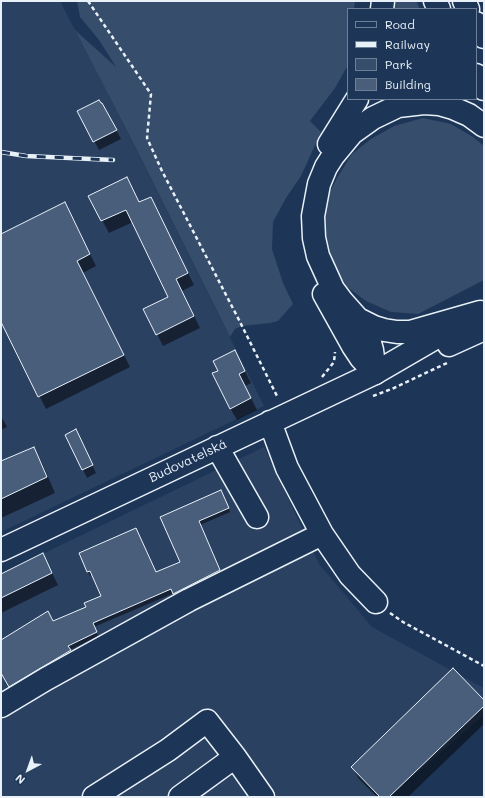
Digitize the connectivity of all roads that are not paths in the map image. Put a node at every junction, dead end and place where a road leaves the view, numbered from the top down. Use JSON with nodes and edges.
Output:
{"nodes":[{"id":1,"x":477,"y":25,"type":"edge"},
{"id":2,"x":484,"y":37,"type":"edge"},
{"id":3,"x":477,"y":77,"type":"edge"},
{"id":4,"x":484,"y":89,"type":"edge"},
{"id":5,"x":356,"y":100,"type":"edge"},
{"id":6,"x":484,"y":126,"type":"edge"},
{"id":7,"x":483,"y":317,"type":"edge"},
{"id":8,"x":358,"y":319,"type":"junction"},
{"id":9,"x":375,"y":373,"type":"junction"},
{"id":10,"x":270,"y":422,"type":"junction"},
{"id":11,"x":217,"y":447,"type":"junction"},
{"id":12,"x":257,"y":517,"type":"dead end"},
{"id":13,"x":322,"y":534,"type":"junction"},
{"id":14,"x":1,"y":550,"type":"edge"},
{"id":15,"x":376,"y":602,"type":"road end"},
{"id":16,"x":1,"y":706,"type":"edge"},
{"id":17,"x":235,"y":757,"type":"junction"},
{"id":18,"x":103,"y":795,"type":"edge"},
{"id":19,"x":180,"y":797,"type":"edge"},
{"id":20,"x":264,"y":797,"type":"edge"}],
"edges":[{"from":1,"to":2,"type":"main road"},
{"from":3,"to":4,"type":"main road"},
{"from":5,"to":9,"type":"main road"},
{"from":6,"to":8,"type":"main road"},
{"from":7,"to":8,"type":"main road"},
{"from":7,"to":9,"type":"main road","name":"Budovatelská"},
{"from":8,"to":9,"type":"main road"},
{"from":9,"to":10,"type":"main road","name":"Budovatelská"},
{"from":10,"to":11,"type":"main road","name":"Budovatelská"},
{"from":10,"to":13,"type":"main road"},
{"from":11,"to":12,"type":"main road"},
{"from":11,"to":14,"type":"main road","name":"Budovatelská"},
{"from":13,"to":15,"type":"main road"},
{"from":13,"to":16,"type":"main road"},
{"from":17,"to":18,"type":"main road"},
{"from":17,"to":19,"type":"main road"},
{"from":17,"to":20,"type":"main road"}]}
